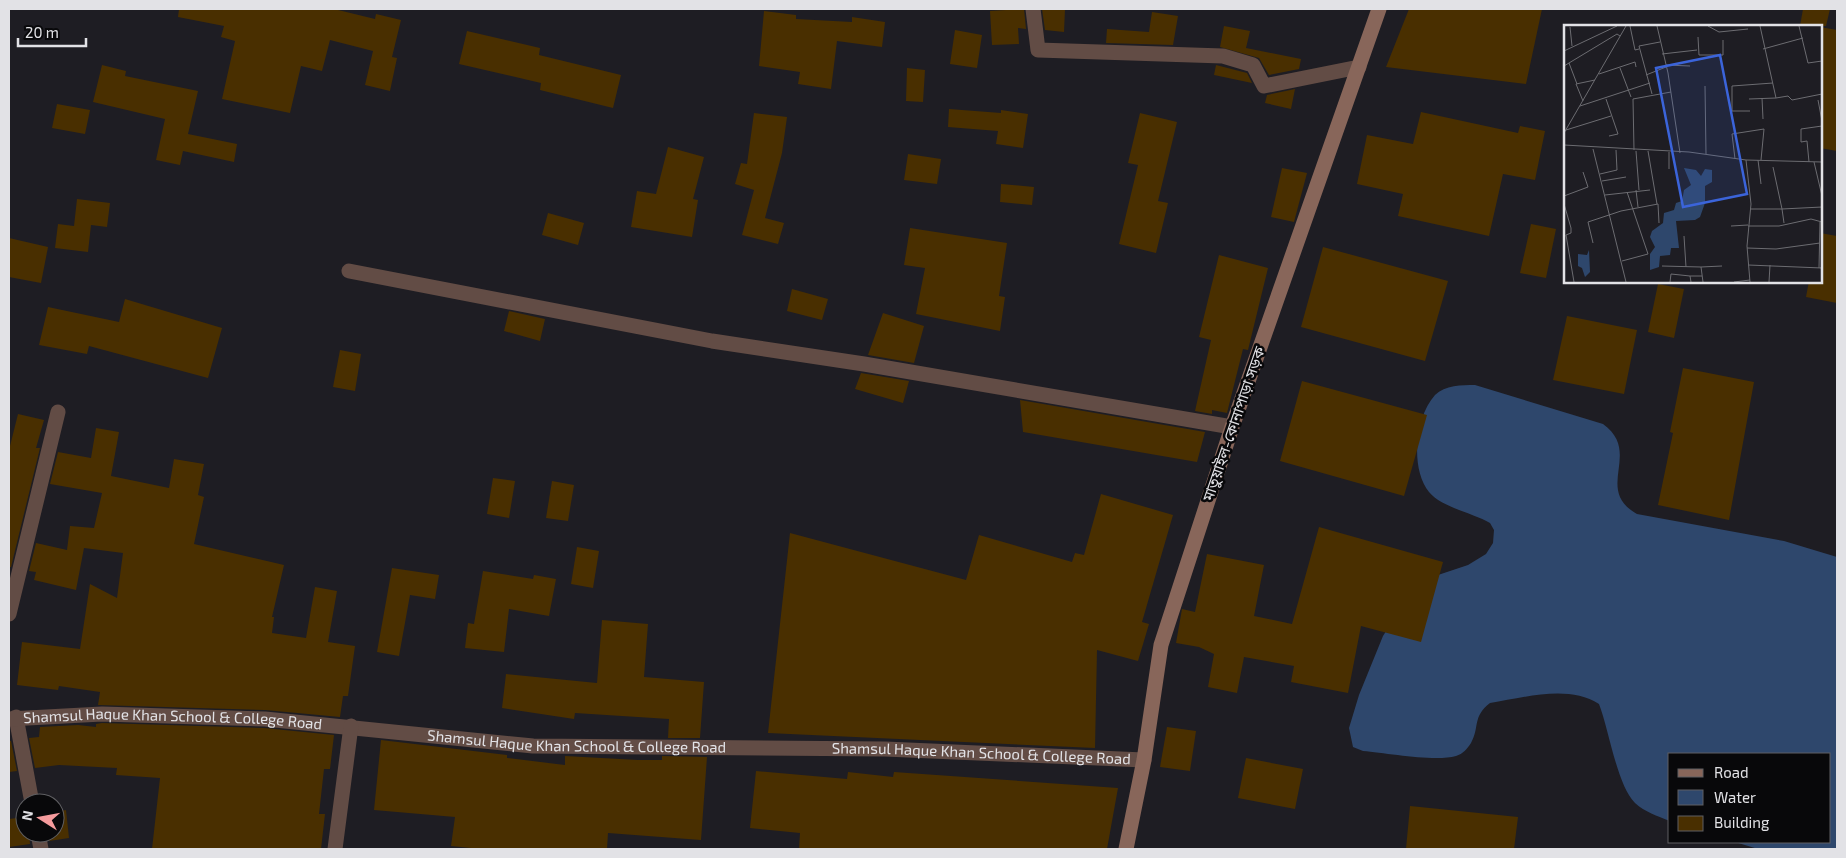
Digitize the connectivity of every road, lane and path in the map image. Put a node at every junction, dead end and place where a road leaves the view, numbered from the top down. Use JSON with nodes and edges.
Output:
{"nodes":[{"id":1,"x":1033,"y":9,"type":"edge"},
{"id":2,"x":1380,"y":9,"type":"edge"},
{"id":3,"x":1358,"y":67,"type":"junction"},
{"id":4,"x":350,"y":271,"type":"dead end"},
{"id":5,"x":58,"y":412,"type":"dead end"},
{"id":6,"x":1232,"y":427,"type":"junction"},
{"id":7,"x":9,"y":614,"type":"edge"},
{"id":8,"x":12,"y":718,"type":"edge"},
{"id":9,"x":350,"y":726,"type":"junction"},
{"id":10,"x":1144,"y":760,"type":"junction"},
{"id":11,"x":30,"y":793,"type":"edge"},
{"id":12,"x":336,"y":849,"type":"edge"},
{"id":13,"x":1126,"y":849,"type":"edge"}],
"edges":[{"from":1,"to":3,"type":"street"},
{"from":2,"to":3,"type":"main road","name":"মাতুয়াইল-কোনাপাড়া সড়ক"},
{"from":3,"to":6,"type":"main road","name":"মাতুয়াইল-কোনাপাড়া সড়ক"},
{"from":4,"to":6,"type":"street"},
{"from":5,"to":7,"type":"street"},
{"from":6,"to":10,"type":"main road","name":"মাতুয়াইল-কোনাপাড়া সড়ক"},
{"from":8,"to":9,"type":"street","name":"Shamsul Haque Khan School & College Road"},
{"from":8,"to":11,"type":"street"},
{"from":9,"to":10,"type":"street","name":"Shamsul Haque Khan School & College Road"},
{"from":9,"to":12,"type":"street"},
{"from":10,"to":13,"type":"main road","name":"মাতুয়াইল-কোনাপাড়া সড়ক"}]}
